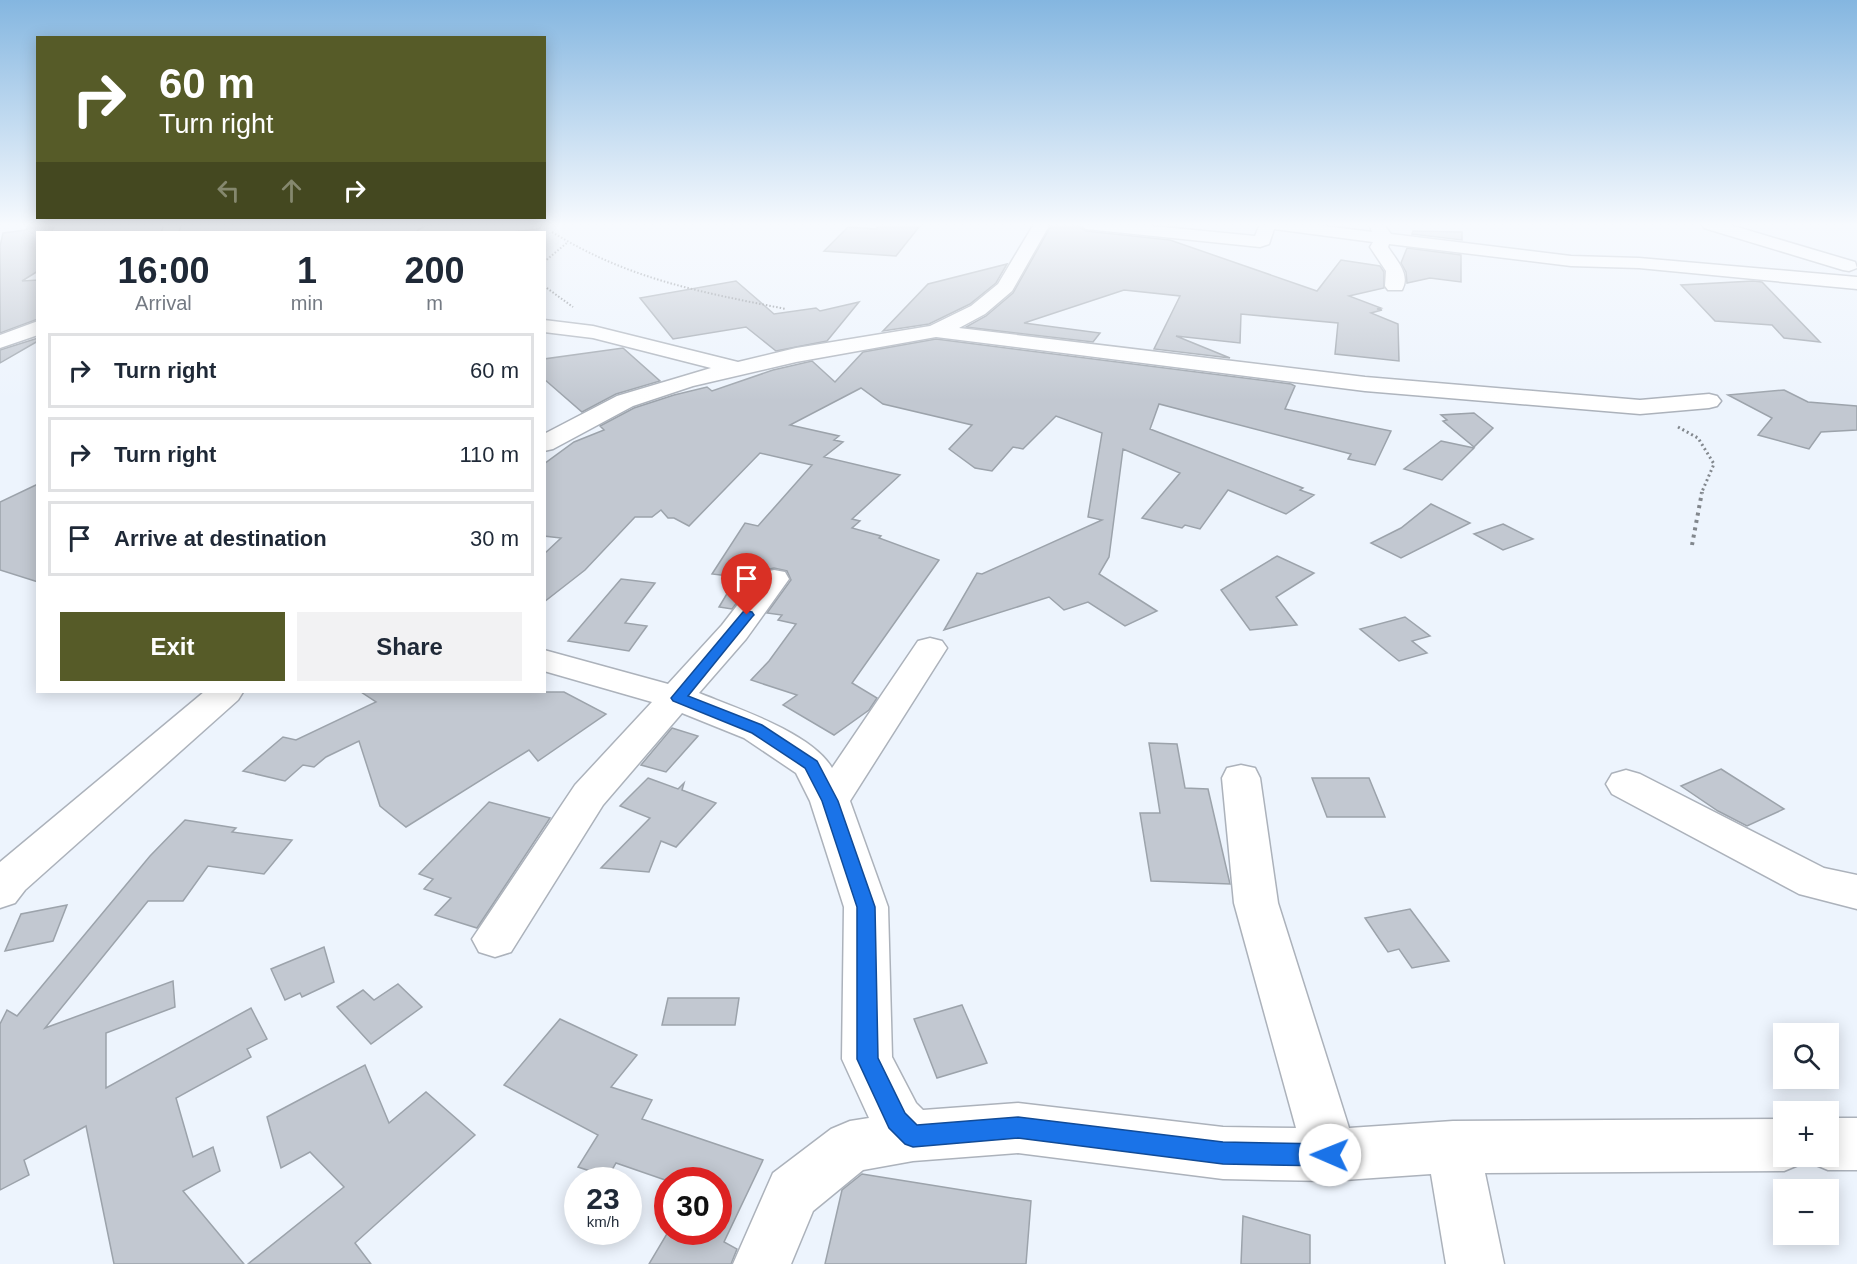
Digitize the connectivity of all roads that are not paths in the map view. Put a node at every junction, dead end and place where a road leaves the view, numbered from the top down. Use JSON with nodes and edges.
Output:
{"nodes":[{"id":1,"x":1007,"y":283,"type":"edge"},
{"id":2,"x":1395,"y":283,"type":"edge"},
{"id":3,"x":1395,"y":286,"type":"dead end"},
{"id":4,"x":1857,"y":288,"type":"edge"},
{"id":5,"x":1769,"y":294,"type":"dead end"},
{"id":6,"x":546,"y":326,"type":"edge"},
{"id":7,"x":36,"y":328,"type":"edge"},
{"id":8,"x":936,"y":331,"type":"junction"},
{"id":9,"x":0,"y":342,"type":"edge"},
{"id":10,"x":736,"y":369,"type":"junction"},
{"id":11,"x":1709,"y":401,"type":"dead end"},
{"id":12,"x":551,"y":433,"type":"edge"},
{"id":13,"x":774,"y":579,"type":"dead end"},
{"id":14,"x":930,"y":648,"type":"dead end"},
{"id":15,"x":546,"y":661,"type":"edge"},
{"id":16,"x":224,"y":693,"type":"edge"},
{"id":17,"x":678,"y":698,"type":"junction"},
{"id":18,"x":1241,"y":778,"type":"dead end"},
{"id":19,"x":1626,"y":784,"type":"dead end"},
{"id":20,"x":830,"y":801,"type":"junction"},
{"id":21,"x":4,"y":880,"type":"edge"},
{"id":22,"x":1857,"y":892,"type":"edge"},
{"id":23,"x":495,"y":939,"type":"dead end"},
{"id":24,"x":913,"y":1136,"type":"junction"},
{"id":25,"x":1839,"y":1144,"type":"edge"},
{"id":26,"x":1857,"y":1144,"type":"edge"},
{"id":27,"x":1773,"y":1145,"type":"edge"},
{"id":28,"x":1453,"y":1147,"type":"junction"},
{"id":29,"x":1330,"y":1155,"type":"junction"},
{"id":30,"x":762,"y":1264,"type":"edge"},
{"id":31,"x":1475,"y":1264,"type":"edge"}],
"edges":[{"from":1,"to":8,"type":"street"},
{"from":2,"to":3,"type":"street"},
{"from":4,"to":5,"type":"street"},
{"from":6,"to":10,"type":"street"},
{"from":7,"to":9,"type":"street"},
{"from":8,"to":10,"type":"street"},
{"from":8,"to":11,"type":"street"},
{"from":10,"to":12,"type":"street"},
{"from":13,"to":17,"type":"street"},
{"from":14,"to":20,"type":"street"},
{"from":15,"to":17,"type":"street"},
{"from":16,"to":21,"type":"street"},
{"from":17,"to":20,"type":"street"},
{"from":17,"to":23,"type":"street"},
{"from":18,"to":29,"type":"street"},
{"from":19,"to":22,"type":"street"},
{"from":20,"to":24,"type":"street"},
{"from":24,"to":29,"type":"street"},
{"from":24,"to":30,"type":"street"},
{"from":25,"to":26,"type":"street"},
{"from":27,"to":28,"type":"street"},
{"from":28,"to":29,"type":"street"},
{"from":28,"to":31,"type":"street"}]}
